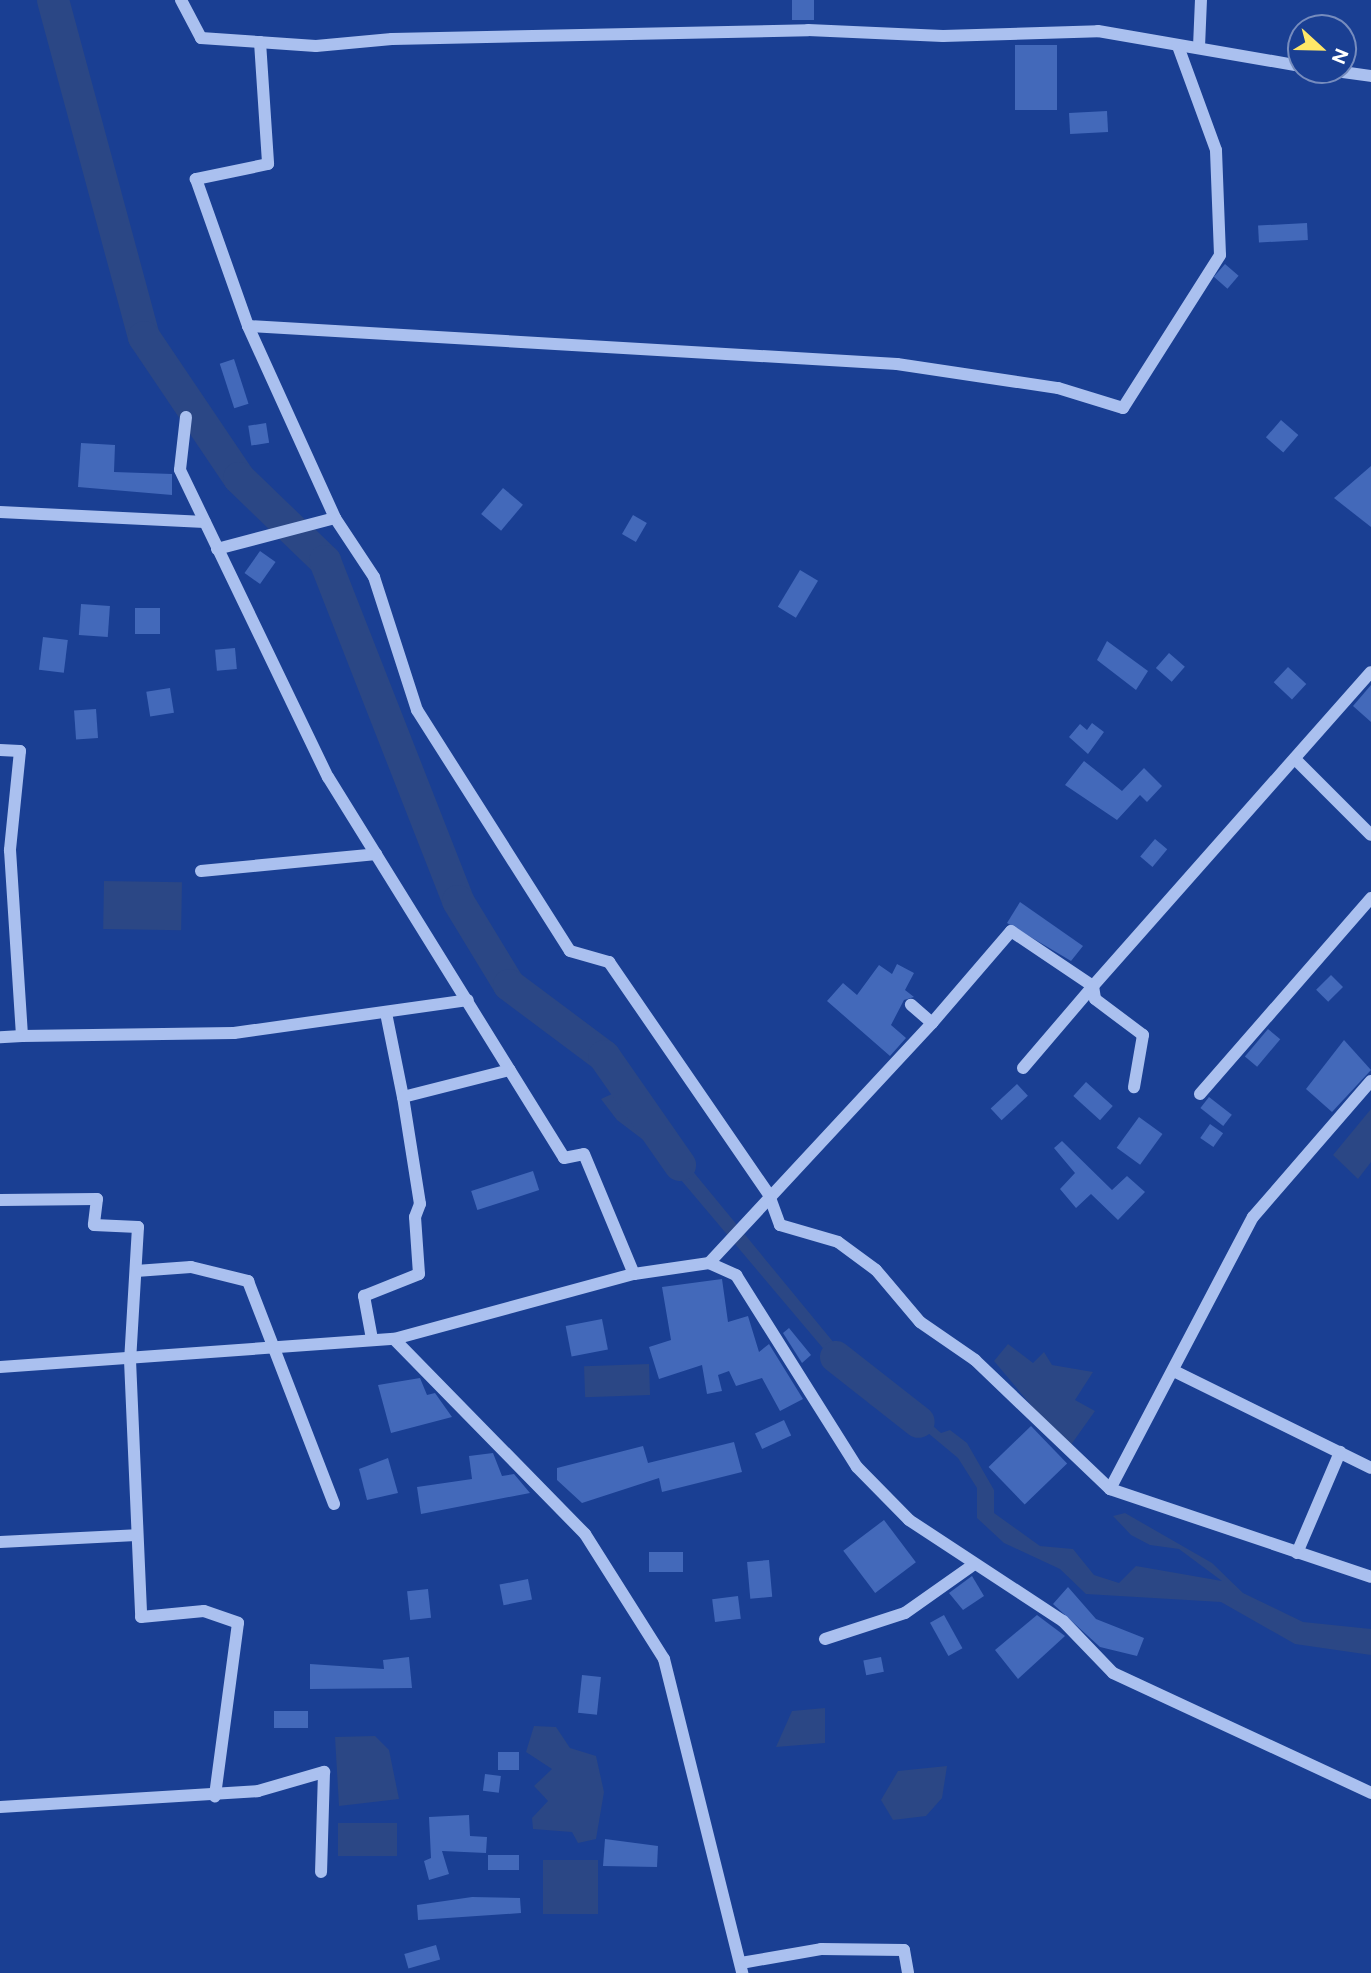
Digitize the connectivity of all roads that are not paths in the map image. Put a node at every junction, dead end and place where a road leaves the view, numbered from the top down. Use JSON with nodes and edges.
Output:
{"nodes":[{"id":1,"x":181,"y":0,"type":"edge"},
{"id":2,"x":1201,"y":0,"type":"edge"},
{"id":3,"x":260,"y":42,"type":"junction"},
{"id":4,"x":1178,"y":46,"type":"junction"},
{"id":5,"x":1199,"y":47,"type":"junction"},
{"id":6,"x":1287,"y":63,"type":"edge"},
{"id":7,"x":248,"y":326,"type":"junction"},
{"id":8,"x":186,"y":417,"type":"dead end"},
{"id":9,"x":0,"y":512,"type":"edge"},
{"id":10,"x":335,"y":518,"type":"junction"},
{"id":11,"x":205,"y":522,"type":"junction"},
{"id":12,"x":217,"y":549,"type":"junction"},
{"id":13,"x":1371,"y":672,"type":"edge"},
{"id":14,"x":0,"y":750,"type":"edge"},
{"id":15,"x":1295,"y":759,"type":"junction"},
{"id":16,"x":1371,"y":835,"type":"edge"},
{"id":17,"x":5,"y":850,"type":"edge"},
{"id":18,"x":376,"y":854,"type":"junction"},
{"id":19,"x":201,"y":871,"type":"dead end"},
{"id":20,"x":1371,"y":898,"type":"edge"},
{"id":21,"x":1093,"y":986,"type":"junction"},
{"id":22,"x":468,"y":1000,"type":"junction"},
{"id":23,"x":911,"y":1005,"type":"dead end"},
{"id":24,"x":386,"y":1013,"type":"junction"},
{"id":25,"x":932,"y":1023,"type":"junction"},
{"id":26,"x":22,"y":1036,"type":"junction"},
{"id":27,"x":0,"y":1037,"type":"edge"},
{"id":28,"x":1023,"y":1068,"type":"dead end"},
{"id":29,"x":510,"y":1069,"type":"junction"},
{"id":30,"x":1371,"y":1081,"type":"edge"},
{"id":31,"x":1134,"y":1087,"type":"dead end"},
{"id":32,"x":1199,"y":1094,"type":"dead end"},
{"id":33,"x":403,"y":1097,"type":"junction"},
{"id":34,"x":769,"y":1195,"type":"junction"},
{"id":35,"x":0,"y":1200,"type":"edge"},
{"id":36,"x":709,"y":1263,"type":"junction"},
{"id":37,"x":136,"y":1271,"type":"junction"},
{"id":38,"x":634,"y":1274,"type":"junction"},
{"id":39,"x":372,"y":1339,"type":"junction"},
{"id":40,"x":394,"y":1339,"type":"junction"},
{"id":41,"x":269,"y":1348,"type":"junction"},
{"id":42,"x":130,"y":1360,"type":"junction"},
{"id":43,"x":0,"y":1367,"type":"edge"},
{"id":44,"x":1176,"y":1372,"type":"junction"},
{"id":45,"x":1340,"y":1452,"type":"junction"},
{"id":46,"x":1371,"y":1468,"type":"edge"},
{"id":47,"x":1110,"y":1489,"type":"junction"},
{"id":48,"x":334,"y":1504,"type":"dead end"},
{"id":49,"x":136,"y":1535,"type":"junction"},
{"id":50,"x":0,"y":1542,"type":"edge"},
{"id":51,"x":1297,"y":1552,"type":"junction"},
{"id":52,"x":973,"y":1565,"type":"junction"},
{"id":53,"x":1371,"y":1577,"type":"edge"},
{"id":54,"x":825,"y":1639,"type":"dead end"},
{"id":55,"x":1371,"y":1793,"type":"edge"},
{"id":56,"x":215,"y":1796,"type":"junction"},
{"id":57,"x":0,"y":1808,"type":"edge"},
{"id":58,"x":320,"y":1872,"type":"dead end"},
{"id":59,"x":742,"y":1968,"type":"edge"},
{"id":60,"x":908,"y":1973,"type":"edge"}],
"edges":[{"from":1,"to":3,"type":"street"},
{"from":2,"to":5,"type":"street"},
{"from":3,"to":4,"type":"street"},
{"from":3,"to":7,"type":"street"},
{"from":4,"to":5,"type":"street"},
{"from":4,"to":7,"type":"street"},
{"from":5,"to":6,"type":"street"},
{"from":7,"to":10,"type":"street"},
{"from":8,"to":11,"type":"street"},
{"from":9,"to":11,"type":"street"},
{"from":10,"to":12,"type":"street"},
{"from":10,"to":34,"type":"street"},
{"from":11,"to":12,"type":"street"},
{"from":12,"to":18,"type":"street"},
{"from":13,"to":15,"type":"street"},
{"from":14,"to":17,"type":"street"},
{"from":15,"to":16,"type":"street"},
{"from":15,"to":21,"type":"street"},
{"from":17,"to":26,"type":"street"},
{"from":18,"to":19,"type":"street"},
{"from":18,"to":22,"type":"street"},
{"from":20,"to":32,"type":"street"},
{"from":21,"to":25,"type":"street"},
{"from":21,"to":28,"type":"street"},
{"from":21,"to":31,"type":"street"},
{"from":22,"to":24,"type":"street"},
{"from":22,"to":29,"type":"street"},
{"from":23,"to":25,"type":"street"},
{"from":24,"to":26,"type":"street"},
{"from":24,"to":33,"type":"street"},
{"from":25,"to":34,"type":"street"},
{"from":26,"to":27,"type":"street"},
{"from":29,"to":33,"type":"street"},
{"from":29,"to":38,"type":"street"},
{"from":30,"to":44,"type":"street"},
{"from":33,"to":39,"type":"street"},
{"from":34,"to":36,"type":"street"},
{"from":34,"to":47,"type":"street"},
{"from":35,"to":37,"type":"street"},
{"from":36,"to":38,"type":"street"},
{"from":36,"to":52,"type":"street"},
{"from":37,"to":41,"type":"street"},
{"from":37,"to":42,"type":"street"},
{"from":38,"to":40,"type":"street"},
{"from":39,"to":40,"type":"street"},
{"from":39,"to":41,"type":"street"},
{"from":40,"to":59,"type":"street"},
{"from":41,"to":42,"type":"street"},
{"from":41,"to":48,"type":"street"},
{"from":42,"to":43,"type":"street"},
{"from":42,"to":49,"type":"street"},
{"from":44,"to":45,"type":"street"},
{"from":44,"to":47,"type":"street"},
{"from":45,"to":46,"type":"street"},
{"from":45,"to":51,"type":"street"},
{"from":47,"to":51,"type":"street"},
{"from":49,"to":50,"type":"street"},
{"from":49,"to":56,"type":"street"},
{"from":51,"to":53,"type":"street"},
{"from":52,"to":54,"type":"street"},
{"from":52,"to":55,"type":"street"},
{"from":56,"to":57,"type":"street"},
{"from":56,"to":58,"type":"street"},
{"from":59,"to":60,"type":"street"}]}
